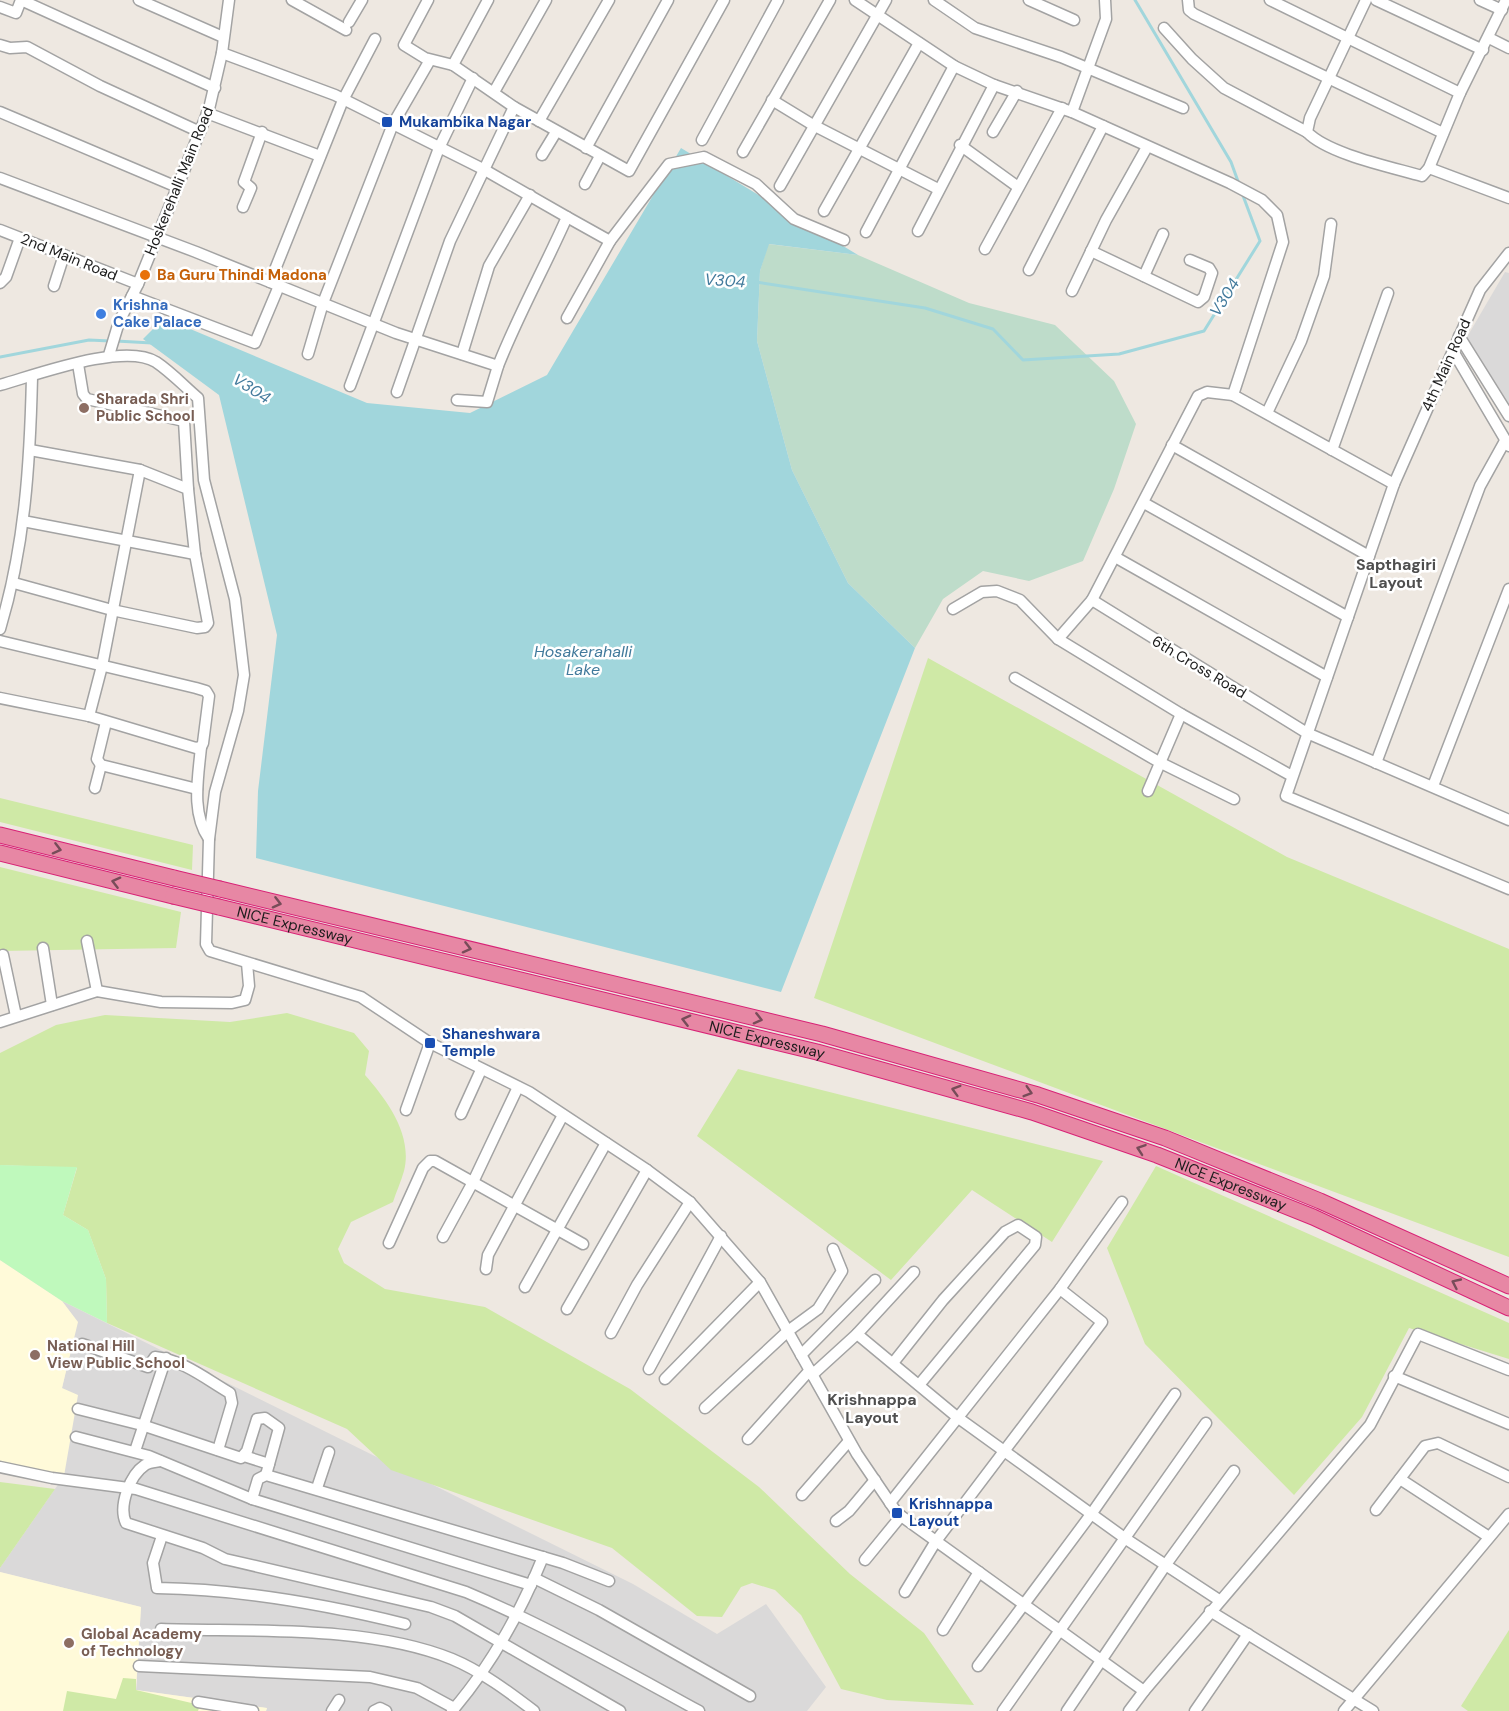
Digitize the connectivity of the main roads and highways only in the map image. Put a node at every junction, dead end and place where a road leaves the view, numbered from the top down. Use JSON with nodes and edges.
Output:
{"nodes":[{"id":1,"x":0,"y":835,"type":"edge"},
{"id":2,"x":0,"y":853,"type":"edge"},
{"id":3,"x":1509,"y":1286,"type":"edge"},
{"id":4,"x":1509,"y":1308,"type":"edge"}],
"edges":[{"from":1,"to":3,"type":"highway","name":"NICE Expressway","one_way":true,"bridge":true},
{"from":4,"to":2,"type":"highway","name":"NICE Expressway","one_way":true,"bridge":true}]}
